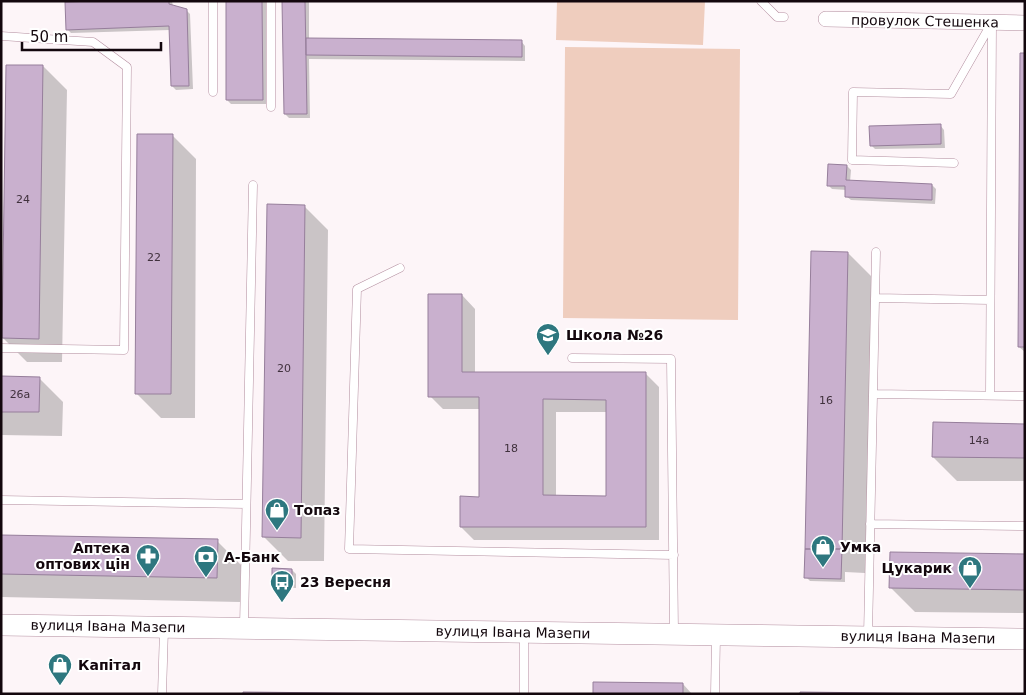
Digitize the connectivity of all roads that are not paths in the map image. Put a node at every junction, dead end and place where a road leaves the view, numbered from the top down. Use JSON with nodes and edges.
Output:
{"nodes":[{"id":1,"x":213,"y":1,"type":"edge"},
{"id":2,"x":271,"y":1,"type":"edge"},
{"id":3,"x":761,"y":1,"type":"edge"},
{"id":4,"x":784,"y":17,"type":"dead end"},
{"id":5,"x":826,"y":19,"type":"dead end"},
{"id":6,"x":992,"y":23,"type":"junction"},
{"id":7,"x":1025,"y":23,"type":"edge"},
{"id":8,"x":1,"y":36,"type":"edge"},
{"id":9,"x":213,"y":92,"type":"dead end"},
{"id":10,"x":271,"y":107,"type":"dead end"},
{"id":11,"x":954,"y":163,"type":"dead end"},
{"id":12,"x":253,"y":185,"type":"dead end"},
{"id":13,"x":876,"y":252,"type":"dead end"},
{"id":14,"x":400,"y":268,"type":"dead end"},
{"id":15,"x":875,"y":298,"type":"junction"},
{"id":16,"x":990,"y":300,"type":"junction"},
{"id":17,"x":1,"y":348,"type":"edge"},
{"id":18,"x":572,"y":358,"type":"dead end"},
{"id":19,"x":873,"y":394,"type":"junction"},
{"id":20,"x":990,"y":395,"type":"junction"},
{"id":21,"x":1025,"y":396,"type":"edge"},
{"id":22,"x":1,"y":500,"type":"edge"},
{"id":23,"x":246,"y":504,"type":"junction"},
{"id":24,"x":870,"y":524,"type":"junction"},
{"id":25,"x":1025,"y":526,"type":"edge"},
{"id":26,"x":674,"y":555,"type":"junction"},
{"id":27,"x":1,"y":625,"type":"edge"},
{"id":28,"x":164,"y":627,"type":"junction"},
{"id":29,"x":244,"y":628,"type":"junction"},
{"id":30,"x":524,"y":632,"type":"junction"},
{"id":31,"x":674,"y":634,"type":"junction"},
{"id":32,"x":716,"y":634,"type":"junction"},
{"id":33,"x":868,"y":637,"type":"junction"},
{"id":34,"x":1025,"y":639,"type":"edge"},
{"id":35,"x":162,"y":694,"type":"edge"},
{"id":36,"x":524,"y":694,"type":"edge"},
{"id":37,"x":715,"y":694,"type":"edge"}],
"edges":[{"from":1,"to":9,"type":"lane"},
{"from":2,"to":10,"type":"lane"},
{"from":3,"to":4,"type":"lane"},
{"from":5,"to":6,"type":"street","name":"провулок Стешенка"},
{"from":6,"to":7,"type":"street","name":"провулок Стешенка"},
{"from":6,"to":11,"type":"lane"},
{"from":6,"to":16,"type":"lane"},
{"from":8,"to":17,"type":"lane"},
{"from":12,"to":23,"type":"lane"},
{"from":13,"to":15,"type":"lane"},
{"from":14,"to":26,"type":"lane"},
{"from":15,"to":16,"type":"lane"},
{"from":15,"to":19,"type":"lane"},
{"from":16,"to":20,"type":"lane"},
{"from":18,"to":26,"type":"lane"},
{"from":19,"to":20,"type":"lane"},
{"from":19,"to":24,"type":"lane"},
{"from":20,"to":21,"type":"lane"},
{"from":22,"to":23,"type":"lane"},
{"from":23,"to":29,"type":"lane"},
{"from":24,"to":25,"type":"lane"},
{"from":24,"to":33,"type":"lane"},
{"from":26,"to":31,"type":"lane"},
{"from":27,"to":28,"type":"main road","name":"вулиця Івана Мазепи"},
{"from":28,"to":29,"type":"main road","name":"вулиця Івана Мазепи"},
{"from":28,"to":35,"type":"lane"},
{"from":29,"to":30,"type":"main road","name":"вулиця Івана Мазепи"},
{"from":30,"to":31,"type":"main road","name":"вулиця Івана Мазепи"},
{"from":30,"to":36,"type":"lane"},
{"from":31,"to":32,"type":"main road","name":"вулиця Івана Мазепи"},
{"from":32,"to":33,"type":"main road","name":"вулиця Івана Мазепи"},
{"from":32,"to":37,"type":"lane"},
{"from":33,"to":34,"type":"main road","name":"вулиця Івана Мазепи"}]}
